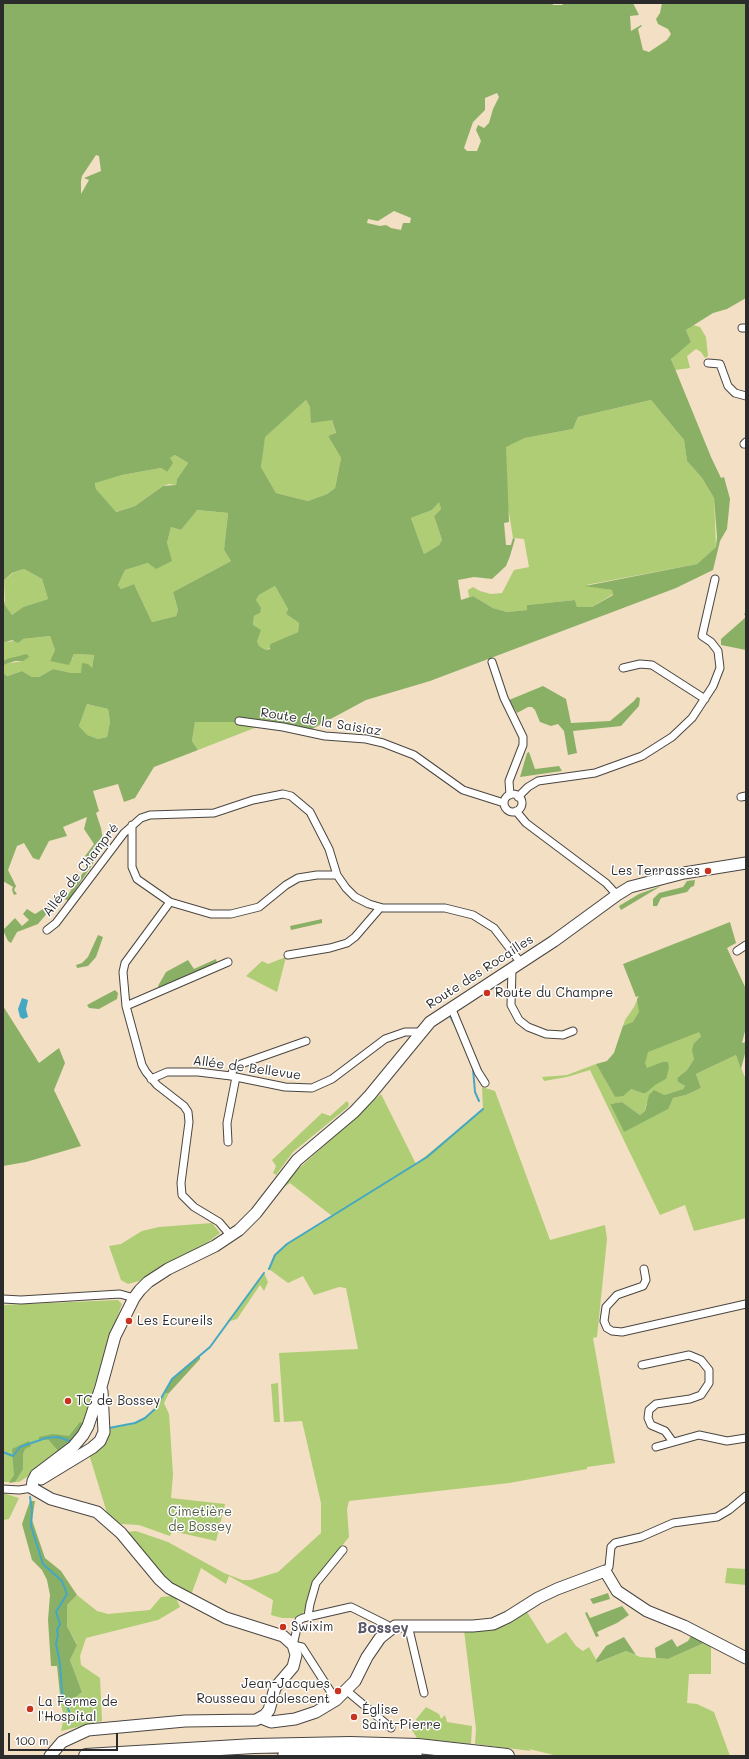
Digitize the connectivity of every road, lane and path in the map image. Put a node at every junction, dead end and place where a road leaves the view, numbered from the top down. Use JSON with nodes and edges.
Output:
{"nodes":[{"id":1,"x":708,"y":363,"type":"dead end"},
{"id":2,"x":746,"y":396,"type":"edge"},
{"id":3,"x":715,"y":579,"type":"dead end"},
{"id":4,"x":492,"y":662,"type":"dead end"},
{"id":5,"x":623,"y":668,"type":"dead end"},
{"id":6,"x":705,"y":699,"type":"junction"},
{"id":7,"x":239,"y":721,"type":"dead end"},
{"id":8,"x":510,"y":795,"type":"junction"},
{"id":9,"x":518,"y":797,"type":"junction"},
{"id":10,"x":504,"y":803,"type":"junction"},
{"id":11,"x":516,"y":812,"type":"junction"},
{"id":12,"x":132,"y":825,"type":"junction"},
{"id":13,"x":746,"y":863,"type":"edge"},
{"id":14,"x":337,"y":875,"type":"junction"},
{"id":15,"x":616,"y":895,"type":"junction"},
{"id":16,"x":170,"y":902,"type":"junction"},
{"id":17,"x":380,"y":908,"type":"junction"},
{"id":18,"x":47,"y":930,"type":"dead end"},
{"id":19,"x":746,"y":945,"type":"edge"},
{"id":20,"x":737,"y":951,"type":"dead end"},
{"id":21,"x":288,"y":955,"type":"dead end"},
{"id":22,"x":228,"y":962,"type":"dead end"},
{"id":23,"x":516,"y":966,"type":"junction"},
{"id":24,"x":126,"y":1006,"type":"junction"},
{"id":25,"x":451,"y":1007,"type":"junction"},
{"id":26,"x":573,"y":1031,"type":"dead end"},
{"id":27,"x":420,"y":1032,"type":"junction"},
{"id":28,"x":306,"y":1041,"type":"dead end"},
{"id":29,"x":233,"y":1076,"type":"junction"},
{"id":30,"x":151,"y":1079,"type":"junction"},
{"id":31,"x":484,"y":1083,"type":"dead end"},
{"id":32,"x":228,"y":1142,"type":"dead end"},
{"id":33,"x":231,"y":1236,"type":"junction"},
{"id":34,"x":644,"y":1269,"type":"dead end"},
{"id":35,"x":134,"y":1298,"type":"junction"},
{"id":36,"x":3,"y":1299,"type":"edge"},
{"id":37,"x":746,"y":1304,"type":"edge"},
{"id":38,"x":642,"y":1364,"type":"dead end"},
{"id":39,"x":101,"y":1387,"type":"junction"},
{"id":40,"x":746,"y":1438,"type":"edge"},
{"id":41,"x":673,"y":1442,"type":"junction"},
{"id":42,"x":656,"y":1447,"type":"dead end"},
{"id":43,"x":32,"y":1488,"type":"junction"},
{"id":44,"x":3,"y":1489,"type":"edge"},
{"id":45,"x":746,"y":1496,"type":"edge"},
{"id":46,"x":343,"y":1550,"type":"dead end"},
{"id":47,"x":605,"y":1571,"type":"junction"},
{"id":48,"x":308,"y":1616,"type":"junction"},
{"id":49,"x":408,"y":1625,"type":"junction"},
{"id":50,"x":391,"y":1628,"type":"junction"},
{"id":51,"x":293,"y":1645,"type":"junction"},
{"id":52,"x":746,"y":1658,"type":"edge"},
{"id":53,"x":347,"y":1691,"type":"junction"},
{"id":54,"x":424,"y":1694,"type":"dead end"},
{"id":55,"x":336,"y":1700,"type":"junction"},
{"id":56,"x":265,"y":1714,"type":"junction"},
{"id":57,"x":391,"y":1728,"type":"dead end"},
{"id":58,"x":50,"y":1756,"type":"edge"},
{"id":59,"x":86,"y":1756,"type":"edge"},
{"id":60,"x":285,"y":1756,"type":"edge"},
{"id":61,"x":415,"y":1756,"type":"edge"},
{"id":62,"x":507,"y":1756,"type":"edge"}],
"edges":[{"from":1,"to":2,"type":"street"},
{"from":3,"to":6,"type":"street"},
{"from":4,"to":8,"type":"street"},
{"from":5,"to":6,"type":"street"},
{"from":6,"to":9,"type":"street"},
{"from":7,"to":10,"type":"street","name":"Route de la Saisiaz"},
{"from":8,"to":9,"type":"street"},
{"from":8,"to":10,"type":"street"},
{"from":9,"to":11,"type":"street"},
{"from":10,"to":11,"type":"street"},
{"from":11,"to":15,"type":"street"},
{"from":12,"to":14,"type":"street","name":"Allée de Champré"},
{"from":12,"to":16,"type":"street"},
{"from":12,"to":18,"type":"street","name":"Allée de Champré"},
{"from":13,"to":15,"type":"street","name":"Route des Rocailles"},
{"from":14,"to":16,"type":"street"},
{"from":14,"to":17,"type":"street","name":"Allée de Champré"},
{"from":15,"to":23,"type":"street","name":"Route des Rocailles"},
{"from":16,"to":24,"type":"street"},
{"from":17,"to":21,"type":"street"},
{"from":17,"to":23,"type":"street"},
{"from":19,"to":20,"type":"street"},
{"from":22,"to":24,"type":"street"},
{"from":23,"to":25,"type":"street","name":"Route des Rocailles"},
{"from":23,"to":26,"type":"street"},
{"from":24,"to":30,"type":"street"},
{"from":25,"to":27,"type":"street","name":"Route des Rocailles"},
{"from":25,"to":31,"type":"street"},
{"from":27,"to":29,"type":"street","name":"Allée de Bellevue"},
{"from":27,"to":33,"type":"street","name":"Route des Rocailles"},
{"from":28,"to":29,"type":"street"},
{"from":29,"to":30,"type":"street","name":"Allée de Bellevue"},
{"from":29,"to":32,"type":"street"},
{"from":30,"to":33,"type":"street"},
{"from":33,"to":35,"type":"street","name":"Route des Rocailles"},
{"from":34,"to":37,"type":"street"},
{"from":35,"to":36,"type":"street"},
{"from":35,"to":39,"type":"street","name":"Route des Rocailles"},
{"from":38,"to":41,"type":"street"},
{"from":39,"to":43,"type":"street","name":"Route des Rocailles"},
{"from":39,"to":43,"type":"street"},
{"from":40,"to":41,"type":"street"},
{"from":41,"to":42,"type":"street"},
{"from":43,"to":44,"type":"street"},
{"from":43,"to":51,"type":"street"},
{"from":45,"to":47,"type":"street"},
{"from":46,"to":48,"type":"street"},
{"from":47,"to":49,"type":"street"},
{"from":47,"to":52,"type":"street"},
{"from":48,"to":50,"type":"street"},
{"from":48,"to":51,"type":"street"},
{"from":49,"to":50,"type":"street"},
{"from":49,"to":54,"type":"street"},
{"from":50,"to":53,"type":"street"},
{"from":51,"to":55,"type":"street"},
{"from":51,"to":56,"type":"street"},
{"from":53,"to":55,"type":"street"},
{"from":53,"to":57,"type":"street"},
{"from":55,"to":56,"type":"street"},
{"from":56,"to":58,"type":"street"},
{"from":59,"to":62,"type":"highway"},
{"from":60,"to":61,"type":"highway"}]}
